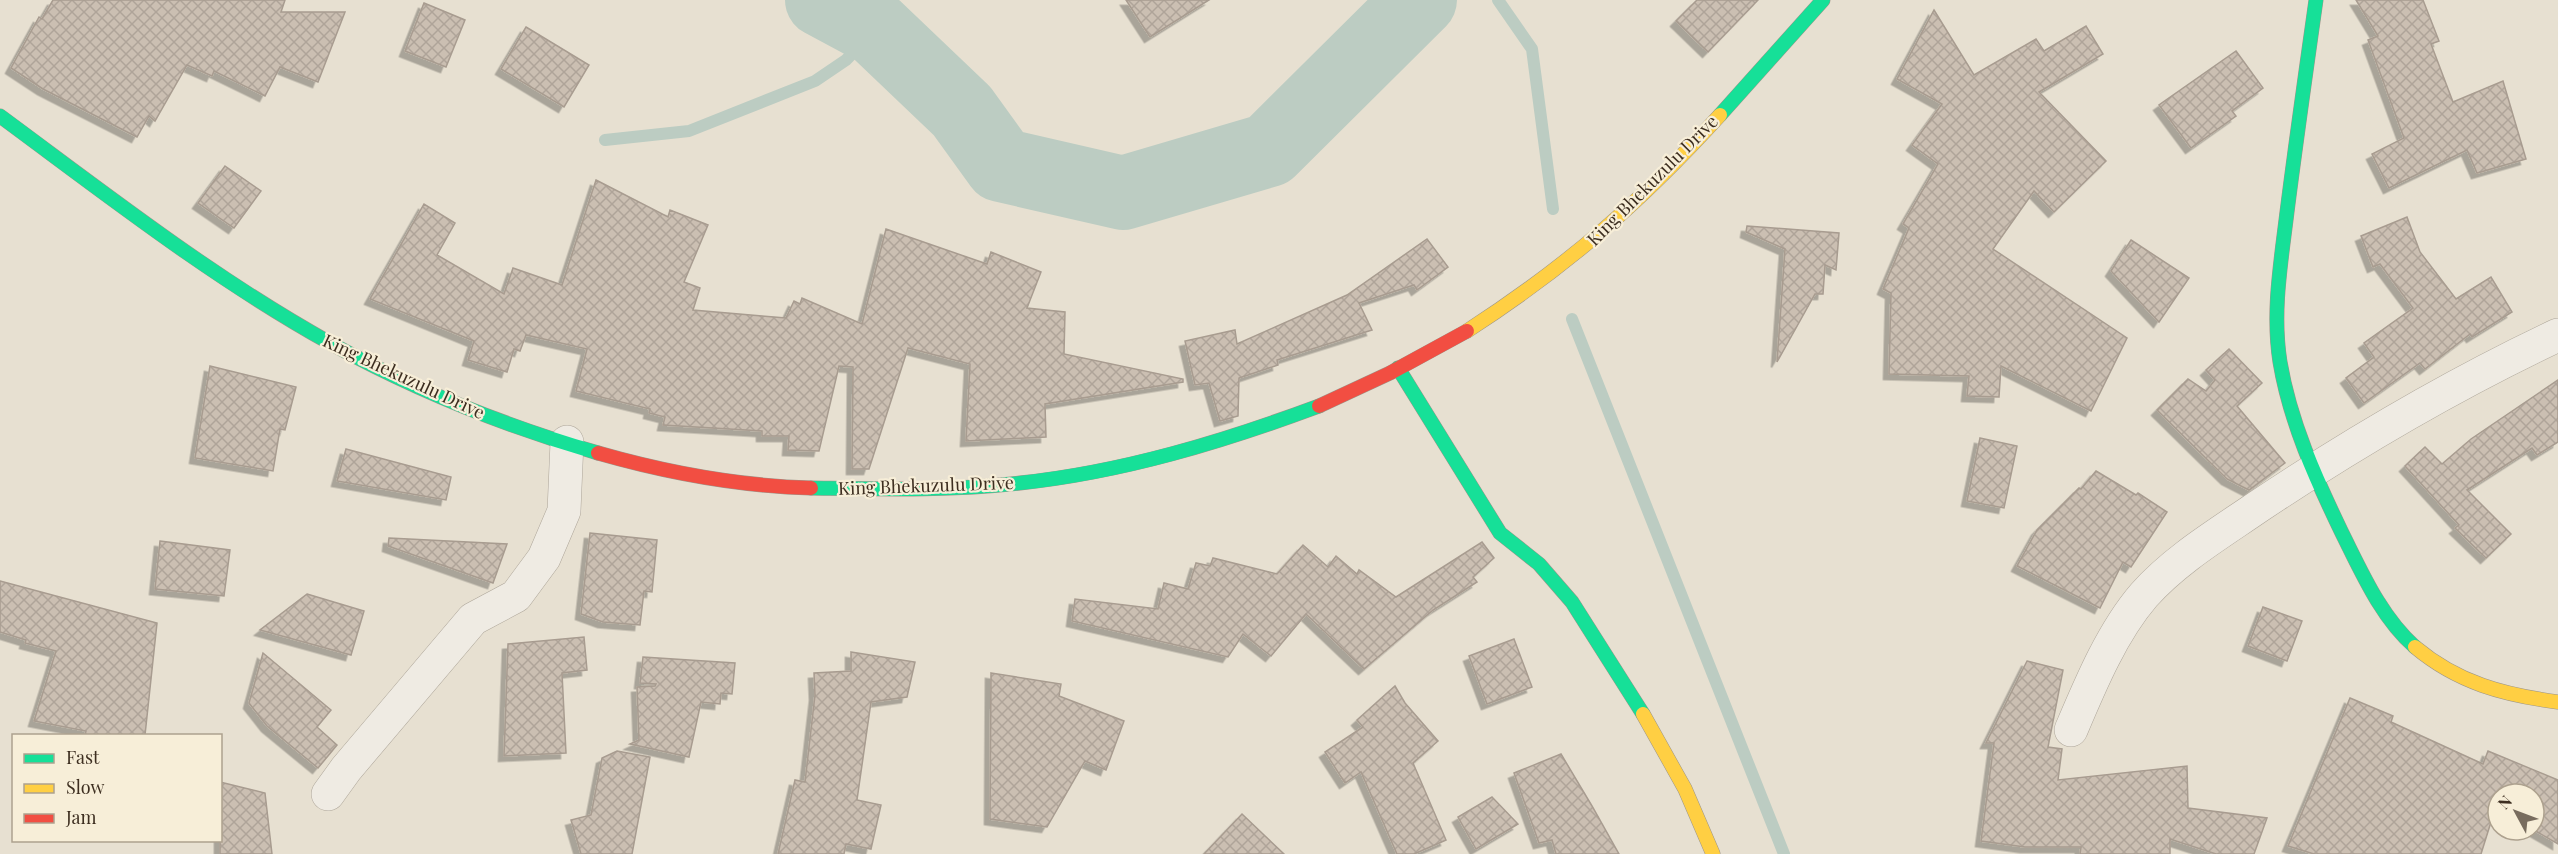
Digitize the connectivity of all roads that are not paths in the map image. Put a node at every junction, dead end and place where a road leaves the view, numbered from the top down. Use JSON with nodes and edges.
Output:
{"nodes":[{"id":1,"x":1823,"y":0,"type":"edge"},
{"id":2,"x":2316,"y":0,"type":"edge"},
{"id":3,"x":0,"y":116,"type":"edge"},
{"id":4,"x":2558,"y":335,"type":"edge"},
{"id":5,"x":1398,"y":368,"type":"junction"},
{"id":6,"x":567,"y":442,"type":"junction"},
{"id":7,"x":2314,"y":470,"type":"junction"},
{"id":8,"x":2558,"y":702,"type":"edge"},
{"id":9,"x":2071,"y":730,"type":"dead end"},
{"id":10,"x":328,"y":794,"type":"dead end"},
{"id":11,"x":1713,"y":854,"type":"edge"}],
"edges":[{"from":1,"to":5,"type":"street","name":"King Bhekuzulu Drive"},
{"from":2,"to":7,"type":"street"},
{"from":3,"to":6,"type":"street","name":"King Bhekuzulu Drive"},
{"from":4,"to":7,"type":"street"},
{"from":5,"to":6,"type":"street","name":"King Bhekuzulu Drive"},
{"from":5,"to":11,"type":"street"},
{"from":6,"to":10,"type":"street"},
{"from":7,"to":8,"type":"street"},
{"from":7,"to":9,"type":"street"}]}
